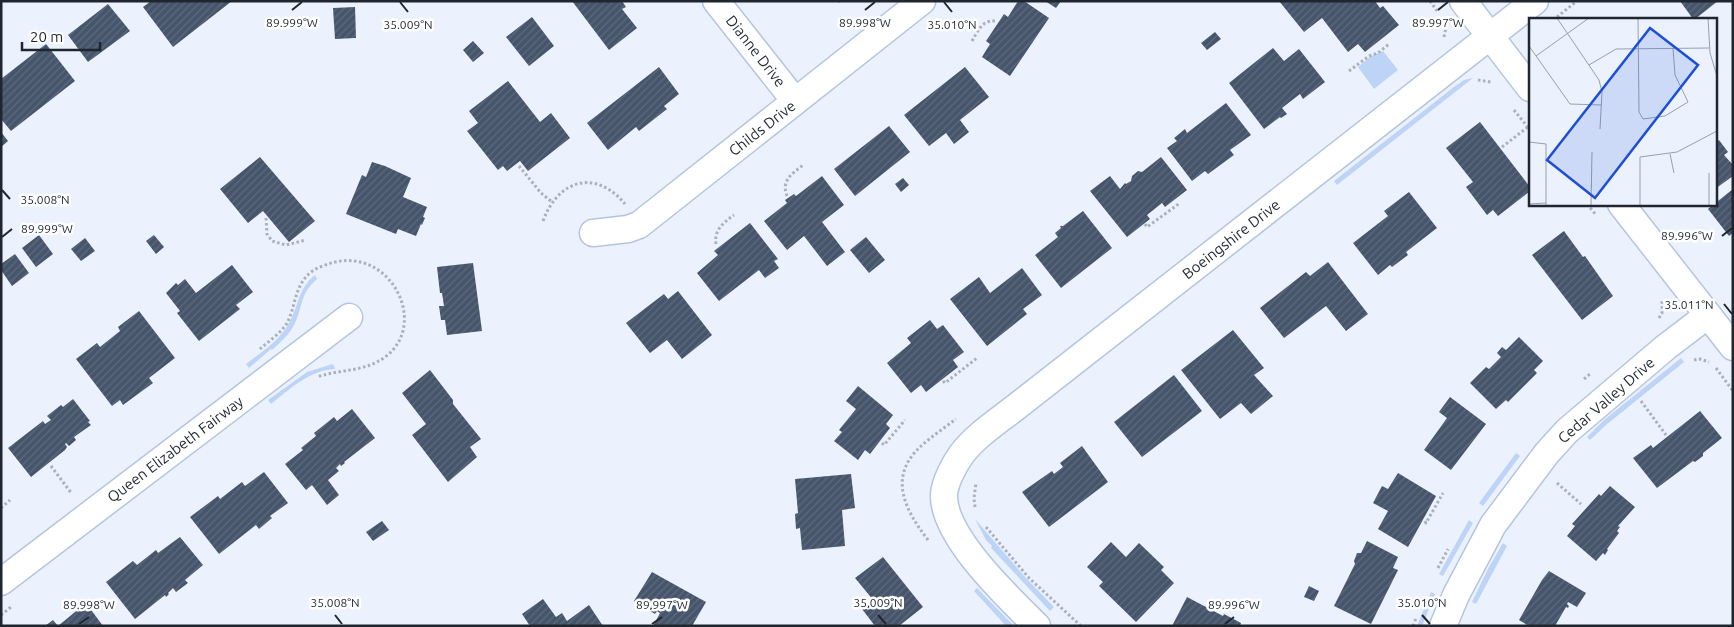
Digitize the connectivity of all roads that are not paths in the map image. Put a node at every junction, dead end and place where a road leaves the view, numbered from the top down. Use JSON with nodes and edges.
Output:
{"nodes":[{"id":1,"x":716,"y":1,"type":"edge"},
{"id":2,"x":922,"y":1,"type":"edge"},
{"id":3,"x":1463,"y":1,"type":"edge"},
{"id":4,"x":1535,"y":1,"type":"edge"},
{"id":5,"x":1490,"y":37,"type":"junction"},
{"id":6,"x":1529,"y":87,"type":"edge"},
{"id":7,"x":795,"y":101,"type":"junction"},
{"id":8,"x":1622,"y":205,"type":"edge"},
{"id":9,"x":592,"y":233,"type":"dead end"},
{"id":10,"x":1708,"y":315,"type":"junction"},
{"id":11,"x":349,"y":317,"type":"dead end"},
{"id":12,"x":1733,"y":347,"type":"edge"},
{"id":13,"x":1,"y":582,"type":"edge"},
{"id":14,"x":1038,"y":626,"type":"edge"},
{"id":15,"x":1443,"y":626,"type":"edge"}],
"edges":[{"from":1,"to":7,"type":"street","name":"Dianne Drive"},
{"from":2,"to":7,"type":"street","name":"Childs Drive"},
{"from":3,"to":5,"type":"street"},
{"from":4,"to":5,"type":"street","name":"Boeingshire Drive"},
{"from":5,"to":6,"type":"street"},
{"from":5,"to":14,"type":"street","name":"Boeingshire Drive"},
{"from":7,"to":9,"type":"street","name":"Childs Drive"},
{"from":8,"to":10,"type":"street"},
{"from":10,"to":12,"type":"street"},
{"from":10,"to":15,"type":"street","name":"Cedar Valley Drive"},
{"from":11,"to":13,"type":"street","name":"Queen Elizabeth Fairway"}]}
